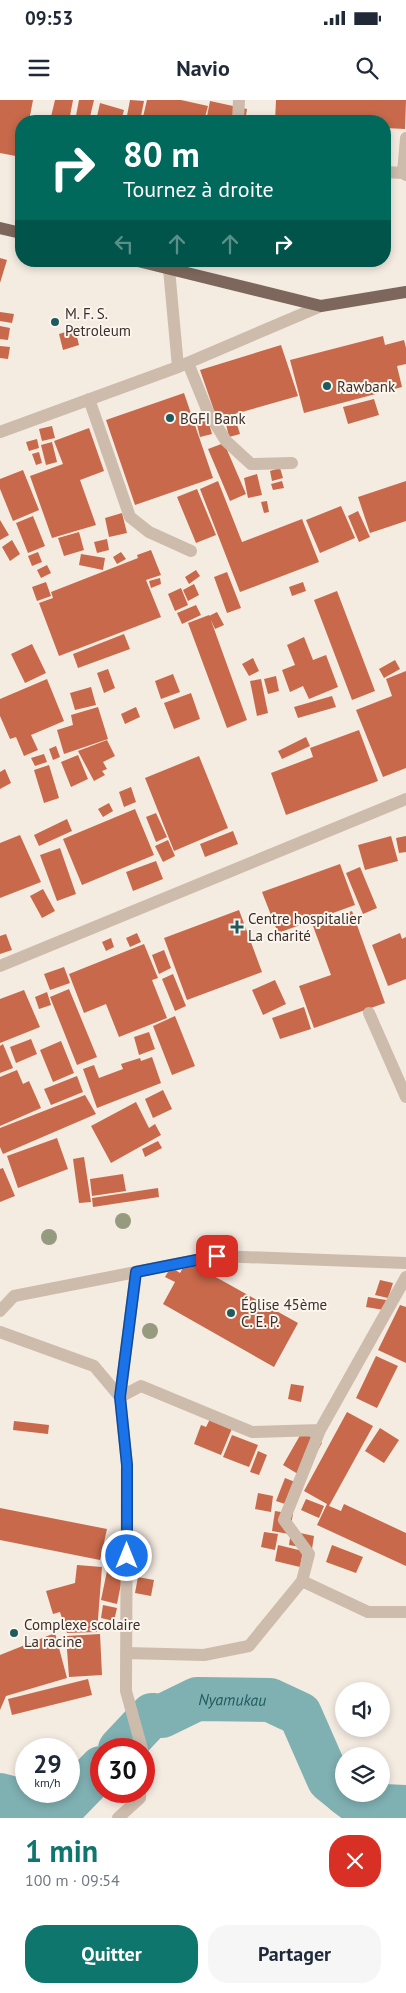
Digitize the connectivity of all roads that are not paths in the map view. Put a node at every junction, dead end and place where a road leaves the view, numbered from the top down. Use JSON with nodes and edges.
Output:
{"nodes":[{"id":1,"x":239,"y":100,"type":"edge"},
{"id":2,"x":238,"y":115,"type":"edge"},
{"id":3,"x":406,"y":138,"type":"edge"},
{"id":4,"x":391,"y":173,"type":"edge"},
{"id":5,"x":404,"y":174,"type":"edge"},
{"id":6,"x":0,"y":228,"type":"edge"},
{"id":7,"x":15,"y":232,"type":"edge"},
{"id":8,"x":170,"y":267,"type":"edge"},
{"id":9,"x":177,"y":267,"type":"edge"},
{"id":10,"x":406,"y":292,"type":"edge"},
{"id":11,"x":321,"y":306,"type":"junction"},
{"id":12,"x":183,"y":365,"type":"junction"},
{"id":13,"x":90,"y":399,"type":"junction"},
{"id":14,"x":0,"y":432,"type":"edge"},
{"id":15,"x":292,"y":464,"type":"dead end"},
{"id":16,"x":190,"y":551,"type":"dead end"},
{"id":17,"x":406,"y":799,"type":"edge"},
{"id":18,"x":0,"y":966,"type":"edge"},
{"id":19,"x":369,"y":1014,"type":"dead end"},
{"id":20,"x":406,"y":1097,"type":"edge"},
{"id":21,"x":406,"y":1263,"type":"edge"},
{"id":22,"x":136,"y":1272,"type":"junction"},
{"id":23,"x":406,"y":1277,"type":"edge"},
{"id":24,"x":0,"y":1311,"type":"edge"},
{"id":25,"x":0,"y":1332,"type":"edge"},
{"id":26,"x":120,"y":1397,"type":"junction"},
{"id":27,"x":320,"y":1430,"type":"junction"},
{"id":28,"x":302,"y":1581,"type":"junction"},
{"id":29,"x":406,"y":1612,"type":"edge"},
{"id":30,"x":126,"y":1653,"type":"junction"},
{"id":31,"x":139,"y":1738,"type":"edge"},
{"id":32,"x":134,"y":1803,"type":"edge"},
{"id":33,"x":118,"y":1818,"type":"edge"}],
"edges":[{"from":1,"to":2,"type":"street"},
{"from":3,"to":5,"type":"street"},
{"from":4,"to":5,"type":"street"},
{"from":6,"to":7,"type":"main road"},
{"from":8,"to":12,"type":"street"},
{"from":9,"to":11,"type":"main road"},
{"from":10,"to":11,"type":"main road"},
{"from":11,"to":12,"type":"street"},
{"from":12,"to":13,"type":"street"},
{"from":12,"to":15,"type":"street"},
{"from":13,"to":14,"type":"street"},
{"from":13,"to":16,"type":"street"},
{"from":17,"to":18,"type":"street"},
{"from":19,"to":20,"type":"street"},
{"from":21,"to":22,"type":"street"},
{"from":22,"to":24,"type":"street"},
{"from":22,"to":26,"type":"street"},
{"from":23,"to":27,"type":"street"},
{"from":25,"to":26,"type":"street"},
{"from":26,"to":27,"type":"street"},
{"from":26,"to":30,"type":"street"},
{"from":27,"to":28,"type":"street"},
{"from":28,"to":29,"type":"street"},
{"from":28,"to":30,"type":"street"},
{"from":30,"to":31,"type":"street"},
{"from":32,"to":33,"type":"street"}]}
